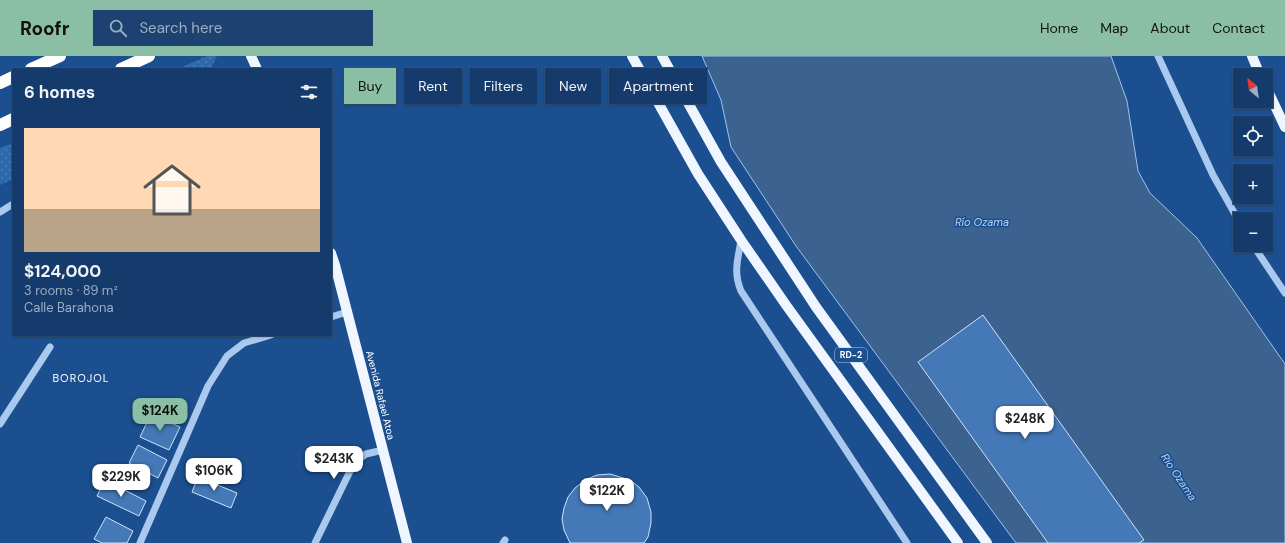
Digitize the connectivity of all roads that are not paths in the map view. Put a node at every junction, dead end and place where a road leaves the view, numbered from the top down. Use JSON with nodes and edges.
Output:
{"nodes":[{"id":1,"x":60,"y":56,"type":"edge"},
{"id":2,"x":149,"y":56,"type":"edge"},
{"id":3,"x":251,"y":56,"type":"edge"},
{"id":4,"x":632,"y":56,"type":"edge"},
{"id":5,"x":662,"y":56,"type":"edge"},
{"id":6,"x":1158,"y":56,"type":"edge"},
{"id":7,"x":1252,"y":56,"type":"edge"},
{"id":8,"x":33,"y":68,"type":"edge"},
{"id":9,"x":123,"y":68,"type":"edge"},
{"id":10,"x":257,"y":68,"type":"edge"},
{"id":11,"x":1257,"y":68,"type":"edge"},
{"id":12,"x":12,"y":77,"type":"edge"},
{"id":13,"x":0,"y":83,"type":"edge"},
{"id":14,"x":1273,"y":101,"type":"edge"},
{"id":15,"x":12,"y":119,"type":"edge"},
{"id":16,"x":1284,"y":123,"type":"edge"},
{"id":17,"x":0,"y":125,"type":"edge"},
{"id":18,"x":12,"y":205,"type":"edge"},
{"id":19,"x":0,"y":212,"type":"edge"},
{"id":20,"x":1234,"y":212,"type":"edge"},
{"id":21,"x":741,"y":240,"type":"junction"},
{"id":22,"x":1259,"y":252,"type":"edge"},
{"id":23,"x":332,"y":256,"type":"edge"},
{"id":24,"x":1285,"y":293,"type":"edge"},
{"id":25,"x":348,"y":312,"type":"junction"},
{"id":26,"x":332,"y":317,"type":"edge"},
{"id":27,"x":268,"y":336,"type":"edge"},
{"id":28,"x":50,"y":347,"type":"dead end"},
{"id":29,"x":0,"y":424,"type":"edge"},
{"id":30,"x":383,"y":450,"type":"junction"},
{"id":31,"x":140,"y":543,"type":"edge"},
{"id":32,"x":315,"y":543,"type":"edge"},
{"id":33,"x":407,"y":543,"type":"edge"},
{"id":34,"x":907,"y":543,"type":"edge"},
{"id":35,"x":958,"y":543,"type":"edge"},
{"id":36,"x":987,"y":543,"type":"edge"}],
"edges":[{"from":1,"to":8,"type":"highway"},
{"from":2,"to":9,"type":"highway"},
{"from":3,"to":10,"type":"main road"},
{"from":4,"to":21,"type":"main road","number":"RD-2"},
{"from":5,"to":36,"type":"main road","number":"RD-2"},
{"from":6,"to":20,"type":"street"},
{"from":7,"to":11,"type":"main road"},
{"from":12,"to":13,"type":"highway"},
{"from":14,"to":16,"type":"main road"},
{"from":15,"to":17,"type":"highway"},
{"from":18,"to":19,"type":"street"},
{"from":21,"to":34,"type":"street"},
{"from":21,"to":35,"type":"main road","number":"RD-2"},
{"from":22,"to":24,"type":"street"},
{"from":23,"to":25,"type":"main road","name":"Avenida Rafael Atoa"},
{"from":25,"to":26,"type":"street"},
{"from":25,"to":30,"type":"main road","name":"Avenida Rafael Atoa"},
{"from":27,"to":31,"type":"street"},
{"from":28,"to":29,"type":"street"},
{"from":30,"to":32,"type":"street"},
{"from":30,"to":33,"type":"main road","name":"Avenida Rafael Atoa"}]}
